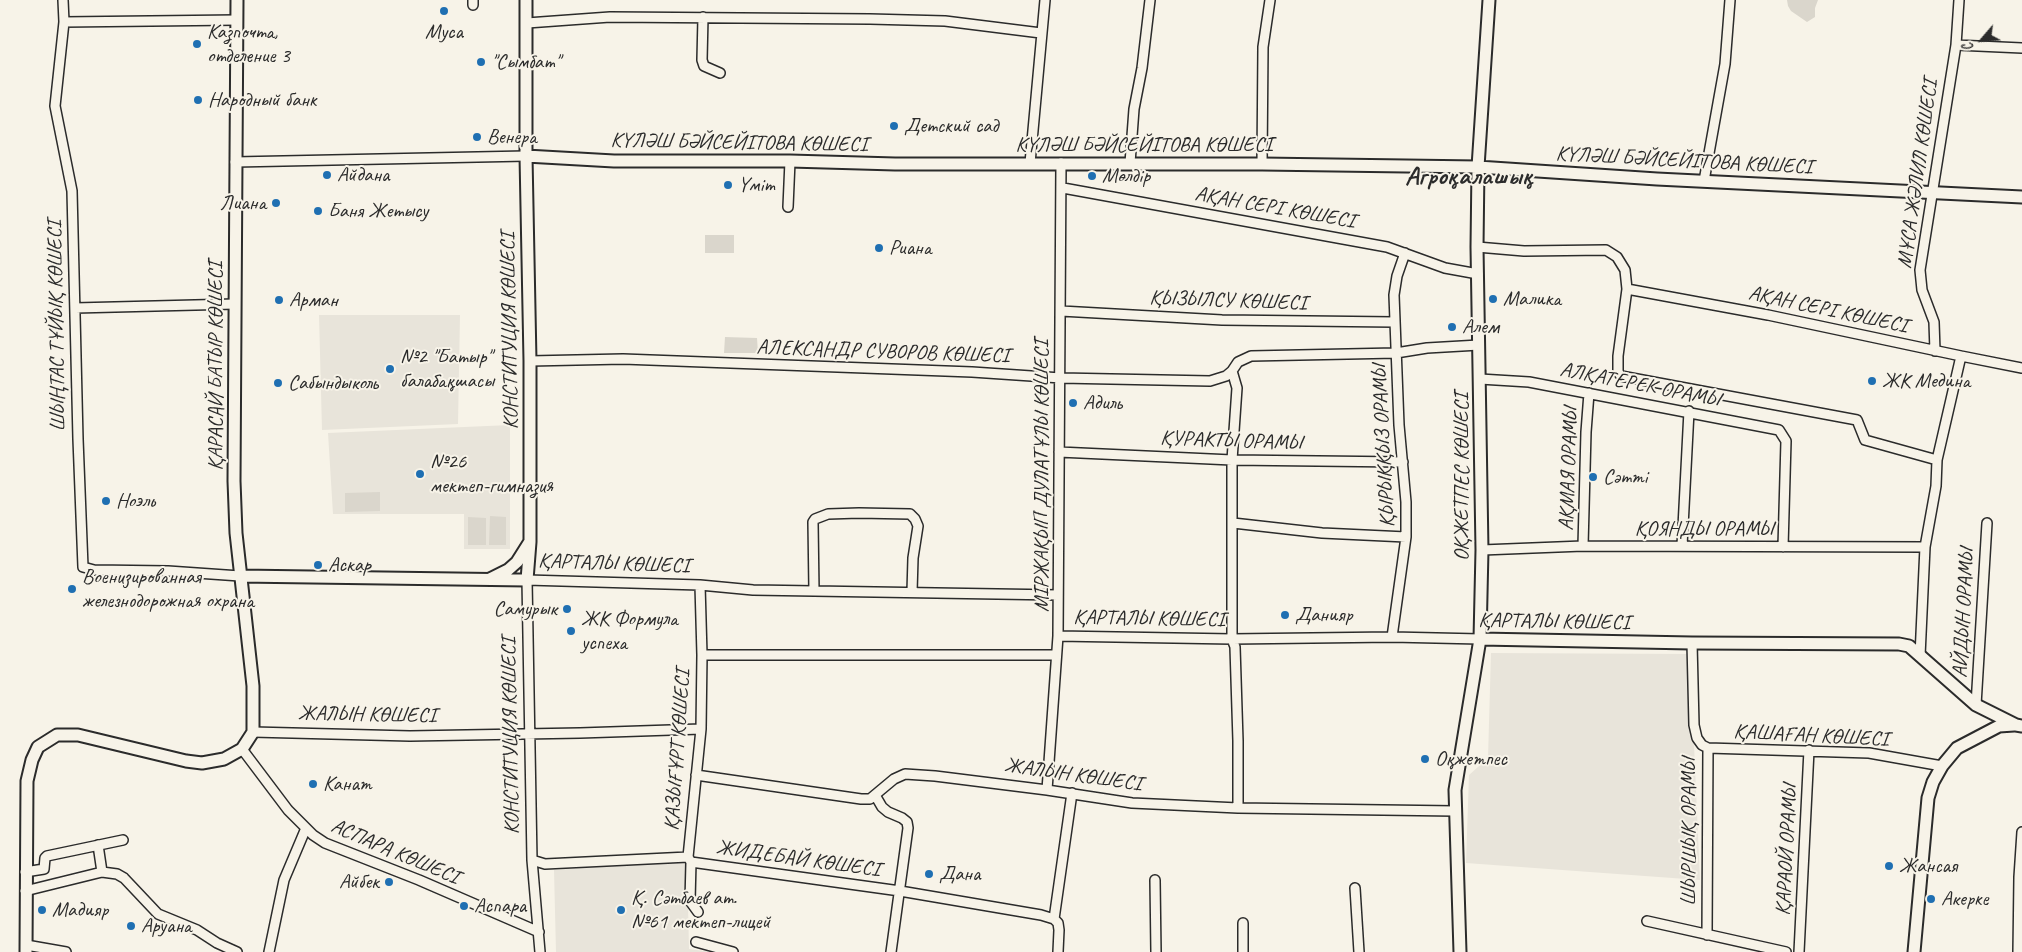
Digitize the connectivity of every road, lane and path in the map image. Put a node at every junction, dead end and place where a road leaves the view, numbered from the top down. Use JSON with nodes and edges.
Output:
{"nodes":[{"id":1,"x":64,"y":0,"type":"edge"},
{"id":2,"x":236,"y":0,"type":"edge"},
{"id":3,"x":526,"y":0,"type":"edge"},
{"id":4,"x":1045,"y":0,"type":"edge"},
{"id":5,"x":1150,"y":0,"type":"edge"},
{"id":6,"x":1270,"y":0,"type":"edge"},
{"id":7,"x":1489,"y":0,"type":"edge"},
{"id":8,"x":1730,"y":0,"type":"edge"},
{"id":9,"x":1959,"y":0,"type":"edge"},
{"id":10,"x":703,"y":17,"type":"junction"},
{"id":11,"x":236,"y":20,"type":"junction"},
{"id":12,"x":64,"y":22,"type":"junction"},
{"id":13,"x":527,"y":23,"type":"junction"},
{"id":14,"x":1041,"y":33,"type":"junction"},
{"id":15,"x":1956,"y":44,"type":"junction"},
{"id":16,"x":2022,"y":48,"type":"edge"},
{"id":17,"x":720,"y":73,"type":"dead end"},
{"id":18,"x":526,"y":156,"type":"junction"},
{"id":19,"x":790,"y":161,"type":"junction"},
{"id":20,"x":235,"y":162,"type":"junction"},
{"id":21,"x":1030,"y":162,"type":"junction"},
{"id":22,"x":1062,"y":163,"type":"junction"},
{"id":23,"x":1130,"y":163,"type":"junction"},
{"id":24,"x":1262,"y":164,"type":"junction"},
{"id":25,"x":1478,"y":167,"type":"junction"},
{"id":26,"x":1704,"y":181,"type":"junction"},
{"id":27,"x":1063,"y":188,"type":"junction"},
{"id":28,"x":1932,"y":193,"type":"junction"},
{"id":29,"x":2022,"y":197,"type":"edge"},
{"id":30,"x":788,"y":207,"type":"dead end"},
{"id":31,"x":1477,"y":248,"type":"junction"},
{"id":32,"x":1405,"y":253,"type":"junction"},
{"id":33,"x":1478,"y":274,"type":"junction"},
{"id":34,"x":1627,"y":289,"type":"junction"},
{"id":35,"x":235,"y":304,"type":"junction"},
{"id":36,"x":75,"y":308,"type":"junction"},
{"id":37,"x":1060,"y":311,"type":"junction"},
{"id":38,"x":1394,"y":322,"type":"junction"},
{"id":39,"x":1479,"y":346,"type":"junction"},
{"id":40,"x":1935,"y":351,"type":"junction"},
{"id":41,"x":1396,"y":352,"type":"junction"},
{"id":42,"x":1961,"y":356,"type":"junction"},
{"id":43,"x":530,"y":361,"type":"junction"},
{"id":44,"x":2022,"y":368,"type":"edge"},
{"id":45,"x":1232,"y":371,"type":"junction"},
{"id":46,"x":1061,"y":378,"type":"junction"},
{"id":47,"x":1480,"y":378,"type":"junction"},
{"id":48,"x":1589,"y":393,"type":"junction"},
{"id":49,"x":1689,"y":411,"type":"junction"},
{"id":50,"x":1059,"y":452,"type":"junction"},
{"id":51,"x":1232,"y":460,"type":"junction"},
{"id":52,"x":1937,"y":460,"type":"junction"},
{"id":53,"x":1402,"y":462,"type":"junction"},
{"id":54,"x":1233,"y":523,"type":"junction"},
{"id":55,"x":1987,"y":523,"type":"dead end"},
{"id":56,"x":1406,"y":537,"type":"junction"},
{"id":57,"x":530,"y":542,"type":"junction"},
{"id":58,"x":1584,"y":546,"type":"junction"},
{"id":59,"x":1682,"y":546,"type":"junction"},
{"id":60,"x":1784,"y":547,"type":"junction"},
{"id":61,"x":1926,"y":547,"type":"junction"},
{"id":62,"x":1482,"y":550,"type":"junction"},
{"id":63,"x":168,"y":571,"type":"joint"},
{"id":64,"x":240,"y":576,"type":"junction"},
{"id":65,"x":488,"y":580,"type":"junction"},
{"id":66,"x":528,"y":580,"type":"junction"},
{"id":67,"x":700,"y":585,"type":"junction"},
{"id":68,"x":814,"y":591,"type":"junction"},
{"id":69,"x":912,"y":592,"type":"junction"},
{"id":70,"x":1058,"y":595,"type":"junction"},
{"id":71,"x":1058,"y":636,"type":"junction"},
{"id":72,"x":1392,"y":637,"type":"junction"},
{"id":73,"x":1232,"y":639,"type":"junction"},
{"id":74,"x":1480,"y":639,"type":"junction"},
{"id":75,"x":1692,"y":643,"type":"junction"},
{"id":76,"x":1056,"y":654,"type":"junction"},
{"id":77,"x":702,"y":655,"type":"junction"},
{"id":78,"x":1920,"y":656,"type":"junction"},
{"id":79,"x":1976,"y":706,"type":"junction"},
{"id":80,"x":2019,"y":725,"type":"edge"},
{"id":81,"x":701,"y":729,"type":"junction"},
{"id":82,"x":253,"y":732,"type":"junction"},
{"id":83,"x":529,"y":734,"type":"junction"},
{"id":84,"x":1708,"y":748,"type":"junction"},
{"id":85,"x":242,"y":749,"type":"junction"},
{"id":86,"x":1809,"y":750,"type":"junction"},
{"id":87,"x":1942,"y":766,"type":"junction"},
{"id":88,"x":696,"y":775,"type":"junction"},
{"id":89,"x":1047,"y":790,"type":"junction"},
{"id":90,"x":1072,"y":793,"type":"junction"},
{"id":91,"x":875,"y":795,"type":"junction"},
{"id":92,"x":1238,"y":808,"type":"junction"},
{"id":93,"x":1455,"y":811,"type":"junction"},
{"id":94,"x":306,"y":828,"type":"junction"},
{"id":95,"x":2022,"y":832,"type":"edge"},
{"id":96,"x":123,"y":840,"type":"dead end"},
{"id":97,"x":98,"y":845,"type":"junction"},
{"id":98,"x":532,"y":860,"type":"junction"},
{"id":99,"x":690,"y":860,"type":"junction"},
{"id":100,"x":44,"y":869,"type":"junction"},
{"id":101,"x":25,"y":872,"type":"junction"},
{"id":102,"x":102,"y":872,"type":"junction"},
{"id":103,"x":1155,"y":880,"type":"dead end"},
{"id":104,"x":47,"y":885,"type":"junction"},
{"id":105,"x":1356,"y":888,"type":"dead end"},
{"id":106,"x":25,"y":891,"type":"junction"},
{"id":107,"x":900,"y":891,"type":"junction"},
{"id":108,"x":698,"y":912,"type":"dead end"},
{"id":109,"x":2021,"y":915,"type":"edge"},
{"id":110,"x":1054,"y":919,"type":"junction"},
{"id":111,"x":1647,"y":922,"type":"dead end"},
{"id":112,"x":1243,"y":923,"type":"dead end"},
{"id":113,"x":539,"y":932,"type":"junction"},
{"id":114,"x":1708,"y":935,"type":"junction"},
{"id":115,"x":696,"y":942,"type":"dead end"},
{"id":116,"x":26,"y":948,"type":"edge"},
{"id":117,"x":66,"y":952,"type":"edge"},
{"id":118,"x":237,"y":952,"type":"edge"},
{"id":119,"x":269,"y":952,"type":"edge"},
{"id":120,"x":540,"y":952,"type":"edge"},
{"id":121,"x":733,"y":952,"type":"edge"},
{"id":122,"x":891,"y":952,"type":"edge"},
{"id":123,"x":1058,"y":952,"type":"edge"},
{"id":124,"x":1156,"y":952,"type":"edge"},
{"id":125,"x":1242,"y":952,"type":"edge"},
{"id":126,"x":1359,"y":952,"type":"edge"},
{"id":127,"x":1460,"y":952,"type":"edge"},
{"id":128,"x":1786,"y":952,"type":"edge"},
{"id":129,"x":1799,"y":952,"type":"edge"},
{"id":130,"x":1914,"y":952,"type":"edge"},
{"id":131,"x":2018,"y":952,"type":"edge"}],
"edges":[{"from":1,"to":12,"type":"street","name":"ШЫҢТАС ТҰЙЫҚ КӨШЕСІ"},
{"from":2,"to":11,"type":"street","name":"ҚАРАСАЙ БАТЫР КӨШЕСІ"},
{"from":3,"to":13,"type":"street","name":"КОНСТИТУЦИЯ КӨШЕСІ"},
{"from":4,"to":14,"type":"street"},
{"from":5,"to":23,"type":"street"},
{"from":6,"to":24,"type":"street"},
{"from":7,"to":25,"type":"street","name":"ОҚЖЕТПЕС КӨШЕСІ"},
{"from":8,"to":26,"type":"street"},
{"from":9,"to":15,"type":"street","name":"МҰСА ЖӘЛИЛ КӨШЕСІ"},
{"from":10,"to":13,"type":"street"},
{"from":10,"to":14,"type":"street"},
{"from":10,"to":17,"type":"street"},
{"from":11,"to":12,"type":"street"},
{"from":11,"to":20,"type":"street","name":"ҚАРАСАЙ БАТЫР КӨШЕСІ"},
{"from":12,"to":36,"type":"street","name":"ШЫҢТАС ТҰЙЫҚ КӨШЕСІ"},
{"from":13,"to":18,"type":"street","name":"КОНСТИТУЦИЯ КӨШЕСІ"},
{"from":14,"to":21,"type":"street"},
{"from":15,"to":16,"type":"street"},
{"from":15,"to":28,"type":"street","name":"МҰСА ЖӘЛИЛ КӨШЕСІ"},
{"from":18,"to":19,"type":"street","name":"КҮЛӘШ БӘЙСЕЙІТОВА КӨШЕСІ"},
{"from":18,"to":20,"type":"street","name":"КҮЛӘШ БӘЙСЕЙІТОВА КӨШЕСІ"},
{"from":18,"to":43,"type":"street","name":"КОНСТИТУЦИЯ КӨШЕСІ"},
{"from":19,"to":21,"type":"street","name":"КҮЛӘШ БӘЙСЕЙІТОВА КӨШЕСІ"},
{"from":19,"to":30,"type":"street"},
{"from":20,"to":35,"type":"street","name":"ҚАРАСАЙ БАТЫР КӨШЕСІ"},
{"from":21,"to":22,"type":"street","name":"КҮЛӘШ БӘЙСЕЙІТОВА КӨШЕСІ"},
{"from":22,"to":23,"type":"street","name":"КҮЛӘШ БӘЙСЕЙІТОВА КӨШЕСІ"},
{"from":22,"to":27,"type":"street","name":"МІРЖАҚЫП ДУЛАТҰЛЫ КӨШЕСІ"},
{"from":23,"to":24,"type":"street","name":"КҮЛӘШ БӘЙСЕЙІТОВА КӨШЕСІ"},
{"from":24,"to":25,"type":"street","name":"КҮЛӘШ БӘЙСЕЙІТОВА КӨШЕСІ"},
{"from":25,"to":26,"type":"street","name":"КҮЛӘШ БӘЙСЕЙІТОВА КӨШЕСІ"},
{"from":25,"to":31,"type":"street","name":"ОҚЖЕТПЕС КӨШЕСІ"},
{"from":26,"to":28,"type":"street","name":"КҮЛӘШ БӘЙСЕЙІТОВА КӨШЕСІ"},
{"from":27,"to":32,"type":"street","name":"АҚАН СЕРІ КӨШЕСІ"},
{"from":27,"to":37,"type":"street","name":"МІРЖАҚЫП ДУЛАТҰЛЫ КӨШЕСІ"},
{"from":28,"to":29,"type":"street","name":"КҮЛӘШ БӘЙСЕЙІТОВА КӨШЕСІ"},
{"from":28,"to":40,"type":"street","name":"МҰСА ЖӘЛИЛ КӨШЕСІ"},
{"from":31,"to":33,"type":"street","name":"ОҚЖЕТПЕС КӨШЕСІ"},
{"from":31,"to":34,"type":"street"},
{"from":32,"to":33,"type":"street","name":"АҚАН СЕРІ КӨШЕСІ"},
{"from":32,"to":38,"type":"street","name":"ҚЫРЫҚҚЫЗ ОРАМЫ"},
{"from":33,"to":39,"type":"street","name":"ОҚЖЕТПЕС КӨШЕСІ"},
{"from":34,"to":40,"type":"street","name":"АҚАН СЕРІ КӨШЕСІ"},
{"from":34,"to":52,"type":"street"},
{"from":35,"to":36,"type":"street"},
{"from":35,"to":64,"type":"street","name":"ҚАРАСАЙ БАТЫР КӨШЕСІ"},
{"from":36,"to":63,"type":"street","name":"ШЫҢТАС ТҰЙЫҚ КӨШЕСІ"},
{"from":37,"to":38,"type":"street","name":"ҚЫЗЫЛСУ КӨШЕСІ"},
{"from":37,"to":46,"type":"street","name":"МІРЖАҚЫП ДУЛАТҰЛЫ КӨШЕСІ"},
{"from":38,"to":41,"type":"street","name":"ҚЫРЫҚҚЫЗ ОРАМЫ"},
{"from":39,"to":41,"type":"street"},
{"from":39,"to":47,"type":"street","name":"ОҚЖЕТПЕС КӨШЕСІ"},
{"from":40,"to":42,"type":"street","name":"АҚАН СЕРІ КӨШЕСІ"},
{"from":41,"to":45,"type":"street"},
{"from":41,"to":53,"type":"street","name":"ҚЫРЫҚҚЫЗ ОРАМЫ"},
{"from":42,"to":44,"type":"street","name":"АҚАН СЕРІ КӨШЕСІ"},
{"from":42,"to":52,"type":"street"},
{"from":43,"to":46,"type":"street","name":"АЛЕКСАНДР СУВОРОВ КӨШЕСІ"},
{"from":43,"to":57,"type":"street","name":"КОНСТИТУЦИЯ КӨШЕСІ"},
{"from":45,"to":46,"type":"street","name":"АЛЕКСАНДР СУВОРОВ КӨШЕСІ"},
{"from":45,"to":51,"type":"street"},
{"from":46,"to":50,"type":"street","name":"МІРЖАҚЫП ДУЛАТҰЛЫ КӨШЕСІ"},
{"from":47,"to":48,"type":"street","name":"АЛҚАТЕРЕК ОРАМЫ"},
{"from":47,"to":62,"type":"street","name":"ОҚЖЕТПЕС КӨШЕСІ"},
{"from":48,"to":49,"type":"street","name":"АЛҚАТЕРЕК ОРАМЫ"},
{"from":48,"to":58,"type":"street","name":"АҚМАЯ ОРАМЫ"},
{"from":49,"to":59,"type":"street"},
{"from":49,"to":60,"type":"street","name":"АЛҚАТЕРЕК ОРАМЫ"},
{"from":50,"to":51,"type":"street","name":"ҚУРАКТЫ ОРАМЫ"},
{"from":50,"to":70,"type":"street","name":"МІРЖАҚЫП ДУЛАТҰЛЫ КӨШЕСІ"},
{"from":51,"to":53,"type":"street","name":"ҚУРАКТЫ ОРАМЫ"},
{"from":51,"to":54,"type":"street"},
{"from":52,"to":61,"type":"street"},
{"from":53,"to":56,"type":"street","name":"ҚЫРЫҚҚЫЗ ОРАМЫ"},
{"from":54,"to":56,"type":"street"},
{"from":54,"to":73,"type":"street"},
{"from":55,"to":79,"type":"street","name":"АЙДЫН ОРАМЫ"},
{"from":56,"to":72,"type":"street","name":"ҚЫРЫҚҚЫЗ ОРАМЫ"},
{"from":57,"to":65,"type":"street"},
{"from":57,"to":66,"type":"street","name":"КОНСТИТУЦИЯ КӨШЕСІ"},
{"from":58,"to":59,"type":"street","name":"ҚОЯНДЫ ОРАМЫ"},
{"from":58,"to":62,"type":"street","name":"ҚОЯНДЫ ОРАМЫ"},
{"from":59,"to":60,"type":"street","name":"ҚОЯНДЫ ОРАМЫ"},
{"from":60,"to":61,"type":"street","name":"ҚОЯНДЫ ОРАМЫ"},
{"from":61,"to":78,"type":"street"},
{"from":62,"to":74,"type":"street","name":"ОҚЖЕТПЕС КӨШЕСІ"},
{"from":63,"to":64,"type":"street","name":"ҚАРТАЛЫ КӨШЕСІ"},
{"from":64,"to":65,"type":"street","name":"ҚАРТАЛЫ КӨШЕСІ"},
{"from":64,"to":82,"type":"street","name":"ҚАРАСАЙ БАТЫР КӨШЕСІ"},
{"from":65,"to":66,"type":"street","name":"ҚАРТАЛЫ КӨШЕСІ"},
{"from":66,"to":67,"type":"street","name":"ҚАРТАЛЫ КӨШЕСІ"},
{"from":66,"to":83,"type":"street","name":"КОНСТИТУЦИЯ КӨШЕСІ"},
{"from":67,"to":68,"type":"street","name":"ҚАРТАЛЫ КӨШЕСІ"},
{"from":67,"to":77,"type":"street","name":"ҚАЗЫҒҰРТ КӨШЕСІ"},
{"from":68,"to":69,"type":"street","name":"ҚАРТАЛЫ КӨШЕСІ"},
{"from":68,"to":69,"type":"street"},
{"from":69,"to":70,"type":"street","name":"ҚАРТАЛЫ КӨШЕСІ"},
{"from":70,"to":71,"type":"street","name":"МІРЖАҚЫП ДУЛАТҰЛЫ КӨШЕСІ"},
{"from":71,"to":73,"type":"street","name":"ҚАРТАЛЫ КӨШЕСІ"},
{"from":71,"to":76,"type":"street","name":"МІРЖАҚЫП ДУЛАТҰЛЫ КӨШЕСІ"},
{"from":72,"to":73,"type":"street","name":"ҚАРТАЛЫ КӨШЕСІ"},
{"from":72,"to":74,"type":"street","name":"ҚАРТАЛЫ КӨШЕСІ"},
{"from":73,"to":92,"type":"street"},
{"from":74,"to":75,"type":"street","name":"ҚАРТАЛЫ КӨШЕСІ"},
{"from":74,"to":93,"type":"street","name":"ОҚЖЕТПЕС КӨШЕСІ"},
{"from":75,"to":78,"type":"street","name":"ҚАРТАЛЫ КӨШЕСІ"},
{"from":75,"to":84,"type":"street","name":"ШЫРШЫҚ ОРАМЫ"},
{"from":76,"to":77,"type":"street"},
{"from":76,"to":89,"type":"street","name":"МІРЖАҚЫП ДУЛАТҰЛЫ КӨШЕСІ"},
{"from":77,"to":81,"type":"street","name":"ҚАЗЫҒҰРТ КӨШЕСІ"},
{"from":78,"to":79,"type":"street","name":"ҚАРТАЛЫ КӨШЕСІ"},
{"from":79,"to":80,"type":"street","name":"ҚАРТАЛЫ КӨШЕСІ"},
{"from":80,"to":87,"type":"street"},
{"from":81,"to":83,"type":"street","name":"ЖАЛЫН КӨШЕСІ"},
{"from":81,"to":88,"type":"street","name":"ҚАЗЫҒҰРТ КӨШЕСІ"},
{"from":82,"to":83,"type":"street","name":"ЖАЛЫН КӨШЕСІ"},
{"from":82,"to":85,"type":"street"},
{"from":83,"to":98,"type":"street","name":"КОНСТИТУЦИЯ КӨШЕСІ"},
{"from":84,"to":86,"type":"street","name":"ҚАШАҒАН КӨШЕСІ"},
{"from":84,"to":114,"type":"street","name":"ШЫРШЫҚ ОРАМЫ"},
{"from":85,"to":94,"type":"street","name":"АСПАРА КӨШЕСІ"},
{"from":85,"to":101,"type":"street"},
{"from":86,"to":87,"type":"street","name":"ҚАШАҒАН КӨШЕСІ"},
{"from":86,"to":129,"type":"street","name":"ҚАРАОЙ ОРАМЫ"},
{"from":87,"to":130,"type":"street"},
{"from":88,"to":91,"type":"street"},
{"from":88,"to":99,"type":"street","name":"ҚАЗЫҒҰРТ КӨШЕСІ"},
{"from":89,"to":90,"type":"street","name":"ЖАЛЫН КӨШЕСІ"},
{"from":89,"to":91,"type":"street","name":"ЖАЛЫН КӨШЕСІ"},
{"from":90,"to":92,"type":"street","name":"ЖАЛЫН КӨШЕСІ"},
{"from":90,"to":110,"type":"street"},
{"from":91,"to":107,"type":"street","name":"ЖИДЕБАЙ КӨШЕСІ"},
{"from":92,"to":93,"type":"street","name":"ЖАЛЫН КӨШЕСІ"},
{"from":93,"to":127,"type":"street","name":"ОҚЖЕТПЕС КӨШЕСІ"},
{"from":94,"to":113,"type":"street","name":"АСПАРА КӨШЕСІ"},
{"from":94,"to":119,"type":"street"},
{"from":95,"to":109,"type":"street"},
{"from":96,"to":97,"type":"street"},
{"from":97,"to":100,"type":"street"},
{"from":97,"to":102,"type":"street"},
{"from":98,"to":99,"type":"street","name":"ЖИДЕБАЙ КӨШЕСІ"},
{"from":98,"to":113,"type":"street","name":"КОНСТИТУЦИЯ КӨШЕСІ"},
{"from":99,"to":107,"type":"street","name":"ЖИДЕБАЙ КӨШЕСІ"},
{"from":99,"to":108,"type":"street","name":"ҚАЗЫҒҰРТ КӨШЕСІ"},
{"from":100,"to":101,"type":"street"},
{"from":100,"to":104,"type":"street"},
{"from":101,"to":106,"type":"street"},
{"from":102,"to":104,"type":"street"},
{"from":102,"to":118,"type":"street"},
{"from":103,"to":124,"type":"street"},
{"from":104,"to":106,"type":"street"},
{"from":105,"to":126,"type":"street"},
{"from":106,"to":116,"type":"street"},
{"from":107,"to":110,"type":"street","name":"ЖИДЕБАЙ КӨШЕСІ"},
{"from":107,"to":122,"type":"street","name":"ЖИДЕБАЙ КӨШЕСІ"},
{"from":109,"to":131,"type":"street"},
{"from":110,"to":123,"type":"street"},
{"from":111,"to":114,"type":"street"},
{"from":112,"to":125,"type":"street"},
{"from":113,"to":120,"type":"street","name":"КОНСТИТУЦИЯ КӨШЕСІ"},
{"from":114,"to":128,"type":"street"},
{"from":115,"to":121,"type":"street"},
{"from":116,"to":117,"type":"street"}]}
